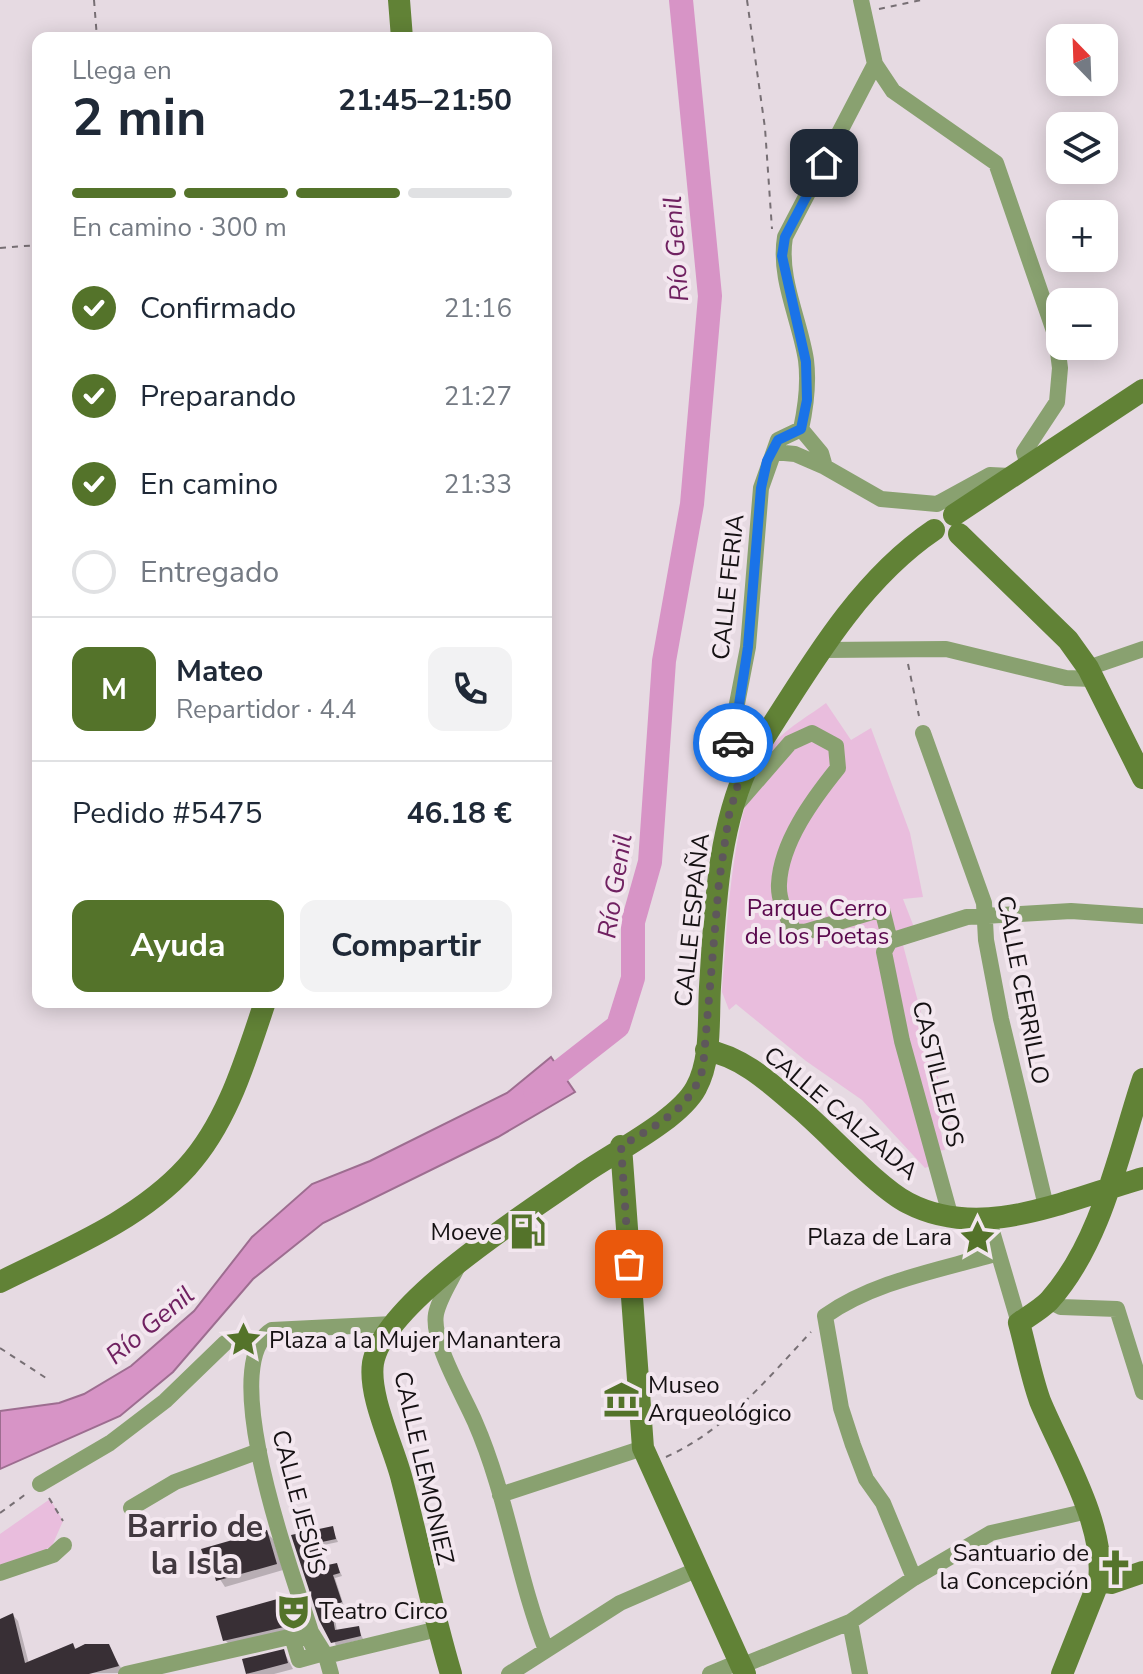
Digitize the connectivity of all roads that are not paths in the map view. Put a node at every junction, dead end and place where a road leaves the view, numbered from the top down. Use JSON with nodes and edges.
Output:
{"nodes":[{"id":1,"x":399,"y":0,"type":"edge"},
{"id":2,"x":862,"y":6,"type":"edge"},
{"id":3,"x":402,"y":32,"type":"edge"},
{"id":4,"x":875,"y":64,"type":"junction"},
{"id":5,"x":1143,"y":390,"type":"edge"},
{"id":6,"x":801,"y":429,"type":"junction"},
{"id":7,"x":774,"y":452,"type":"junction"},
{"id":8,"x":825,"y":467,"type":"junction"},
{"id":9,"x":1019,"y":470,"type":"junction"},
{"id":10,"x":957,"y":524,"type":"junction"},
{"id":11,"x":1143,"y":649,"type":"edge"},
{"id":12,"x":824,"y":650,"type":"junction"},
{"id":13,"x":1090,"y":674,"type":"junction"},
{"id":14,"x":923,"y":733,"type":"road end"},
{"id":15,"x":1143,"y":778,"type":"edge"},
{"id":16,"x":739,"y":781,"type":"junction"},
{"id":17,"x":729,"y":815,"type":"junction"},
{"id":18,"x":1143,"y":916,"type":"edge"},
{"id":19,"x":985,"y":918,"type":"junction"},
{"id":20,"x":890,"y":941,"type":"junction"},
{"id":21,"x":263,"y":1008,"type":"edge"},
{"id":22,"x":706,"y":1050,"type":"junction"},
{"id":23,"x":1143,"y":1079,"type":"edge"},
{"id":24,"x":621,"y":1146,"type":"junction"},
{"id":25,"x":1143,"y":1178,"type":"edge"},
{"id":26,"x":1107,"y":1188,"type":"junction"},
{"id":27,"x":1046,"y":1206,"type":"junction"},
{"id":28,"x":951,"y":1218,"type":"junction"},
{"id":29,"x":989,"y":1221,"type":"junction"},
{"id":30,"x":998,"y":1253,"type":"junction"},
{"id":31,"x":462,"y":1259,"type":"junction"},
{"id":32,"x":0,"y":1282,"type":"edge"},
{"id":33,"x":1049,"y":1301,"type":"junction"},
{"id":34,"x":1019,"y":1323,"type":"junction"},
{"id":35,"x":393,"y":1324,"type":"junction"},
{"id":36,"x":225,"y":1343,"type":"dead end"},
{"id":37,"x":1142,"y":1389,"type":"edge"},
{"id":38,"x":259,"y":1451,"type":"junction"},
{"id":39,"x":645,"y":1457,"type":"junction"},
{"id":40,"x":40,"y":1484,"type":"road end"},
{"id":41,"x":500,"y":1495,"type":"junction"},
{"id":42,"x":131,"y":1508,"type":"dead end"},
{"id":43,"x":1088,"y":1511,"type":"junction"},
{"id":44,"x":64,"y":1545,"type":"dead end"},
{"id":45,"x":696,"y":1570,"type":"junction"},
{"id":46,"x":1143,"y":1572,"type":"edge"},
{"id":47,"x":0,"y":1573,"type":"edge"},
{"id":48,"x":914,"y":1578,"type":"junction"},
{"id":49,"x":1099,"y":1581,"type":"junction"},
{"id":50,"x":850,"y":1622,"type":"junction"},
{"id":51,"x":438,"y":1629,"type":"junction"},
{"id":52,"x":311,"y":1632,"type":"junction"},
{"id":53,"x":546,"y":1650,"type":"junction"},
{"id":54,"x":326,"y":1656,"type":"junction"},
{"id":55,"x":742,"y":1667,"type":"edge"},
{"id":56,"x":129,"y":1674,"type":"edge"},
{"id":57,"x":331,"y":1674,"type":"edge"},
{"id":58,"x":451,"y":1674,"type":"edge"},
{"id":59,"x":509,"y":1674,"type":"edge"},
{"id":60,"x":710,"y":1674,"type":"edge"},
{"id":61,"x":860,"y":1674,"type":"edge"},
{"id":62,"x":1062,"y":1674,"type":"edge"}],
"edges":[{"from":1,"to":3,"type":"street"},
{"from":2,"to":4,"type":"street"},
{"from":4,"to":6,"type":"street"},
{"from":4,"to":9,"type":"street"},
{"from":5,"to":9,"type":"street"},
{"from":6,"to":7,"type":"street"},
{"from":6,"to":8,"type":"street"},
{"from":7,"to":8,"type":"street"},
{"from":7,"to":16,"type":"street","name":"CALLE FERIA"},
{"from":8,"to":9,"type":"street"},
{"from":9,"to":10,"type":"street"},
{"from":10,"to":12,"type":"street","name":"CALLE ESPAÑA"},
{"from":10,"to":13,"type":"street"},
{"from":11,"to":13,"type":"street"},
{"from":12,"to":13,"type":"street"},
{"from":12,"to":16,"type":"street","name":"CALLE ESPAÑA"},
{"from":13,"to":15,"type":"street"},
{"from":14,"to":19,"type":"street","name":"CALLE CERRILLO"},
{"from":16,"to":17,"type":"street","name":"CALLE ESPAÑA"},
{"from":17,"to":20,"type":"street"},
{"from":17,"to":22,"type":"street","name":"CALLE ESPAÑA"},
{"from":18,"to":19,"type":"street"},
{"from":19,"to":20,"type":"street"},
{"from":19,"to":27,"type":"street","name":"CALLE CERRILLO"},
{"from":20,"to":28,"type":"street","name":"CASTILLEJOS"},
{"from":21,"to":32,"type":"street"},
{"from":22,"to":24,"type":"street","name":"CALLE ESPAÑA"},
{"from":22,"to":28,"type":"street","name":"CALLE CALZADA"},
{"from":23,"to":26,"type":"street"},
{"from":24,"to":31,"type":"street","name":"CALLE LEMONIEZ"},
{"from":24,"to":39,"type":"street"},
{"from":25,"to":26,"type":"street","name":"CALLE CALZADA"},
{"from":26,"to":27,"type":"street","name":"CALLE CALZADA"},
{"from":26,"to":33,"type":"street"},
{"from":27,"to":29,"type":"street","name":"CALLE CALZADA"},
{"from":28,"to":29,"type":"street","name":"CALLE CALZADA"},
{"from":29,"to":30,"type":"street"},
{"from":30,"to":34,"type":"street"},
{"from":30,"to":48,"type":"street"},
{"from":31,"to":35,"type":"street","name":"CALLE LEMONIEZ"},
{"from":31,"to":41,"type":"street"},
{"from":33,"to":34,"type":"street"},
{"from":33,"to":37,"type":"street"},
{"from":34,"to":43,"type":"street"},
{"from":35,"to":38,"type":"street","name":"CALLE JESÚS"},
{"from":35,"to":51,"type":"street","name":"CALLE LEMONIEZ"},
{"from":36,"to":40,"type":"street"},
{"from":38,"to":42,"type":"street"},
{"from":38,"to":52,"type":"street","name":"CALLE JESÚS"},
{"from":39,"to":41,"type":"street"},
{"from":39,"to":45,"type":"street"},
{"from":41,"to":53,"type":"street"},
{"from":43,"to":48,"type":"street"},
{"from":43,"to":49,"type":"street"},
{"from":44,"to":47,"type":"street"},
{"from":45,"to":53,"type":"street"},
{"from":45,"to":55,"type":"street"},
{"from":46,"to":49,"type":"street"},
{"from":48,"to":50,"type":"street"},
{"from":49,"to":62,"type":"street"},
{"from":50,"to":55,"type":"street"},
{"from":50,"to":61,"type":"street"},
{"from":51,"to":54,"type":"street"},
{"from":51,"to":58,"type":"street","name":"CALLE LEMONIEZ"},
{"from":52,"to":54,"type":"street","name":"CALLE JESÚS"},
{"from":52,"to":56,"type":"street"},
{"from":53,"to":59,"type":"street"},
{"from":54,"to":57,"type":"street","name":"CALLE JESÚS"},
{"from":55,"to":60,"type":"street"}]}
